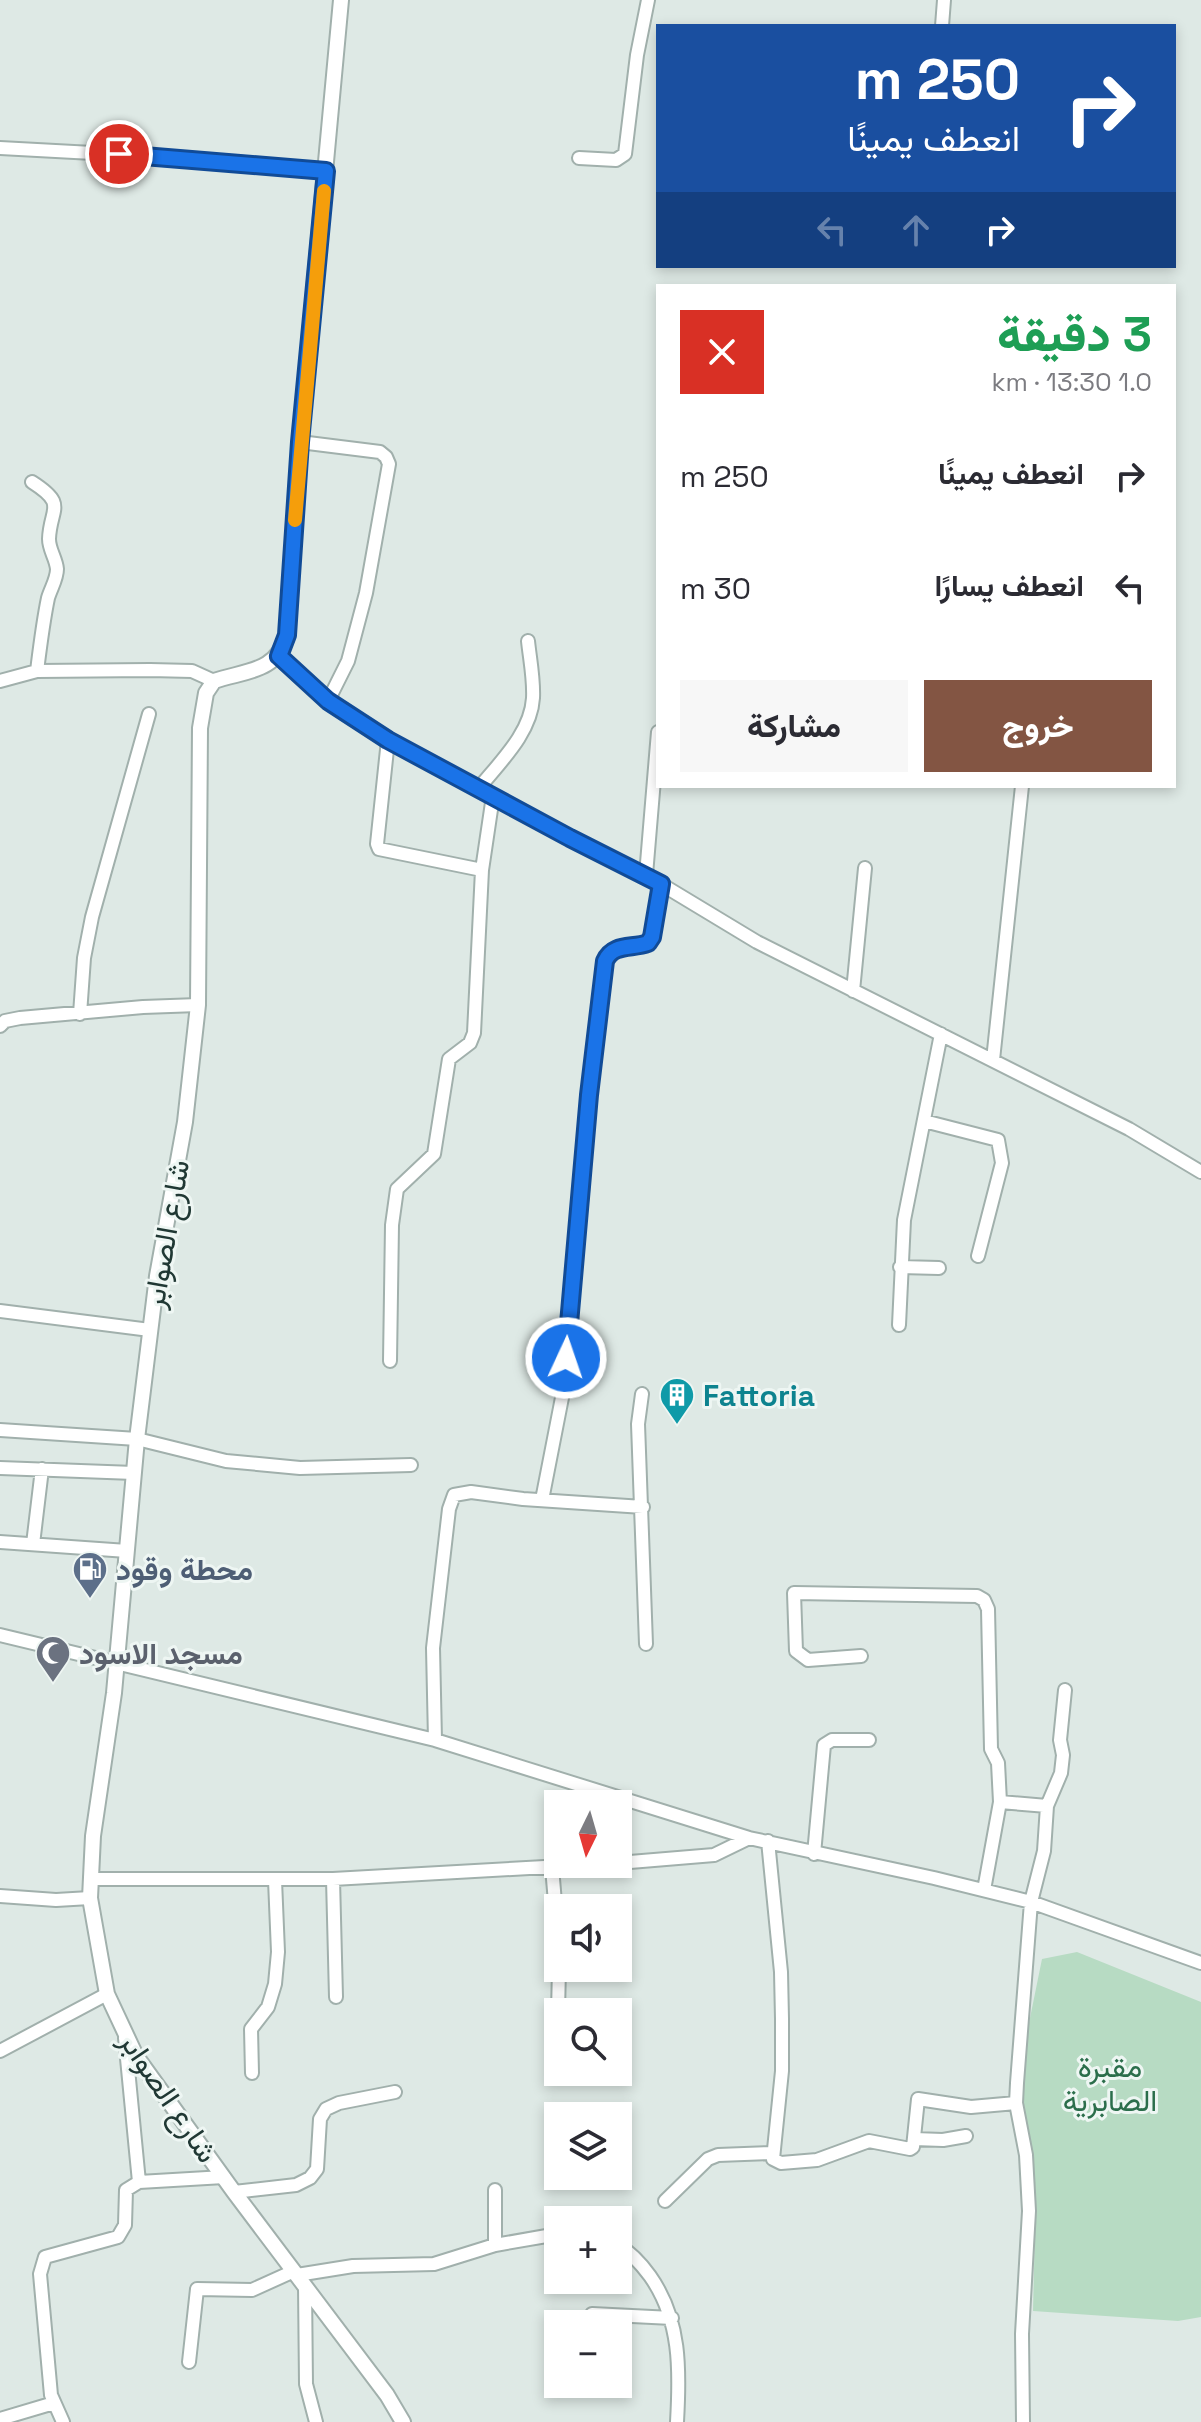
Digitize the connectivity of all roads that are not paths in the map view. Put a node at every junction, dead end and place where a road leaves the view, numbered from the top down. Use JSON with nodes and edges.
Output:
{"nodes":[{"id":1,"x":341,"y":0,"type":"edge"},
{"id":2,"x":648,"y":0,"type":"edge"},
{"id":3,"x":944,"y":0,"type":"edge"},
{"id":4,"x":942,"y":24,"type":"edge"},
{"id":5,"x":0,"y":148,"type":"edge"},
{"id":6,"x":579,"y":158,"type":"dead end"},
{"id":7,"x":326,"y":171,"type":"junction"},
{"id":8,"x":300,"y":442,"type":"junction"},
{"id":9,"x":32,"y":482,"type":"dead end"},
{"id":10,"x":528,"y":641,"type":"dead end"},
{"id":11,"x":279,"y":656,"type":"junction"},
{"id":12,"x":37,"y":671,"type":"junction"},
{"id":13,"x":0,"y":681,"type":"edge"},
{"id":14,"x":214,"y":681,"type":"junction"},
{"id":15,"x":328,"y":701,"type":"junction"},
{"id":16,"x":149,"y":714,"type":"dead end"},
{"id":17,"x":388,"y":740,"type":"junction"},
{"id":18,"x":656,"y":756,"type":"edge"},
{"id":19,"x":479,"y":788,"type":"junction"},
{"id":20,"x":1022,"y":788,"type":"edge"},
{"id":21,"x":493,"y":796,"type":"junction"},
{"id":22,"x":865,"y":868,"type":"dead end"},
{"id":23,"x":482,"y":870,"type":"junction"},
{"id":24,"x":646,"y":875,"type":"junction"},
{"id":25,"x":661,"y":884,"type":"junction"},
{"id":26,"x":853,"y":991,"type":"junction"},
{"id":27,"x":198,"y":1005,"type":"junction"},
{"id":28,"x":80,"y":1014,"type":"junction"},
{"id":29,"x":0,"y":1026,"type":"edge"},
{"id":30,"x":941,"y":1034,"type":"junction"},
{"id":31,"x":993,"y":1060,"type":"junction"},
{"id":32,"x":924,"y":1121,"type":"junction"},
{"id":33,"x":1201,"y":1172,"type":"edge"},
{"id":34,"x":978,"y":1256,"type":"dead end"},
{"id":35,"x":900,"y":1267,"type":"junction"},
{"id":36,"x":939,"y":1268,"type":"dead end"},
{"id":37,"x":0,"y":1311,"type":"edge"},
{"id":38,"x":899,"y":1325,"type":"dead end"},
{"id":39,"x":150,"y":1330,"type":"junction"},
{"id":40,"x":390,"y":1361,"type":"dead end"},
{"id":41,"x":642,"y":1394,"type":"dead end"},
{"id":42,"x":0,"y":1430,"type":"edge"},
{"id":43,"x":137,"y":1439,"type":"junction"},
{"id":44,"x":411,"y":1465,"type":"dead end"},
{"id":45,"x":0,"y":1468,"type":"edge"},
{"id":46,"x":42,"y":1469,"type":"junction"},
{"id":47,"x":134,"y":1473,"type":"junction"},
{"id":48,"x":542,"y":1500,"type":"junction"},
{"id":49,"x":643,"y":1507,"type":"junction"},
{"id":50,"x":0,"y":1542,"type":"edge"},
{"id":51,"x":33,"y":1544,"type":"junction"},
{"id":52,"x":127,"y":1551,"type":"junction"},
{"id":53,"x":0,"y":1635,"type":"edge"},
{"id":54,"x":646,"y":1644,"type":"dead end"},
{"id":55,"x":861,"y":1656,"type":"dead end"},
{"id":56,"x":117,"y":1665,"type":"junction"},
{"id":57,"x":1065,"y":1690,"type":"dead end"},
{"id":58,"x":435,"y":1740,"type":"junction"},
{"id":59,"x":869,"y":1740,"type":"dead end"},
{"id":60,"x":1000,"y":1802,"type":"junction"},
{"id":61,"x":1047,"y":1806,"type":"junction"},
{"id":62,"x":749,"y":1838,"type":"junction"},
{"id":63,"x":768,"y":1841,"type":"junction"},
{"id":64,"x":814,"y":1854,"type":"junction"},
{"id":65,"x":632,"y":1862,"type":"edge"},
{"id":66,"x":544,"y":1867,"type":"edge"},
{"id":67,"x":90,"y":1879,"type":"junction"},
{"id":68,"x":333,"y":1879,"type":"junction"},
{"id":69,"x":275,"y":1880,"type":"junction"},
{"id":70,"x":984,"y":1890,"type":"junction"},
{"id":71,"x":0,"y":1896,"type":"edge"},
{"id":72,"x":90,"y":1898,"type":"junction"},
{"id":73,"x":1031,"y":1902,"type":"junction"},
{"id":74,"x":1201,"y":1963,"type":"edge"},
{"id":75,"x":107,"y":1994,"type":"junction"},
{"id":76,"x":336,"y":1997,"type":"dead end"},
{"id":77,"x":125,"y":2037,"type":"junction"},
{"id":78,"x":0,"y":2051,"type":"edge"},
{"id":79,"x":252,"y":2073,"type":"dead end"},
{"id":80,"x":395,"y":2092,"type":"dead end"},
{"id":81,"x":1016,"y":2103,"type":"junction"},
{"id":82,"x":966,"y":2136,"type":"dead end"},
{"id":83,"x":914,"y":2139,"type":"junction"},
{"id":84,"x":772,"y":2153,"type":"junction"},
{"id":85,"x":224,"y":2177,"type":"junction"},
{"id":86,"x":139,"y":2182,"type":"junction"},
{"id":87,"x":495,"y":2190,"type":"dead end"},
{"id":88,"x":234,"y":2192,"type":"junction"},
{"id":89,"x":665,"y":2201,"type":"dead end"},
{"id":90,"x":544,"y":2236,"type":"edge"},
{"id":91,"x":495,"y":2245,"type":"junction"},
{"id":92,"x":632,"y":2257,"type":"edge"},
{"id":93,"x":299,"y":2278,"type":"junction"},
{"id":94,"x":632,"y":2316,"type":"edge"},
{"id":95,"x":672,"y":2318,"type":"junction"},
{"id":96,"x":189,"y":2362,"type":"dead end"},
{"id":97,"x":54,"y":2403,"type":"junction"},
{"id":98,"x":0,"y":2419,"type":"edge"},
{"id":99,"x":63,"y":2422,"type":"edge"},
{"id":100,"x":316,"y":2422,"type":"edge"},
{"id":101,"x":403,"y":2422,"type":"edge"},
{"id":102,"x":677,"y":2422,"type":"edge"},
{"id":103,"x":1023,"y":2422,"type":"edge"}],
"edges":[{"from":1,"to":7,"type":"street"},
{"from":2,"to":6,"type":"street"},
{"from":3,"to":4,"type":"street"},
{"from":5,"to":7,"type":"street"},
{"from":7,"to":8,"type":"street"},
{"from":8,"to":11,"type":"street"},
{"from":8,"to":15,"type":"street"},
{"from":9,"to":12,"type":"street"},
{"from":10,"to":19,"type":"street"},
{"from":11,"to":14,"type":"street"},
{"from":11,"to":15,"type":"street"},
{"from":12,"to":13,"type":"street"},
{"from":12,"to":14,"type":"street"},
{"from":14,"to":27,"type":"street","name":"شارع الصوابر"},
{"from":15,"to":17,"type":"street"},
{"from":16,"to":28,"type":"street"},
{"from":17,"to":19,"type":"street"},
{"from":17,"to":23,"type":"street"},
{"from":18,"to":24,"type":"street"},
{"from":19,"to":21,"type":"street"},
{"from":20,"to":31,"type":"street"},
{"from":21,"to":23,"type":"street"},
{"from":21,"to":24,"type":"street"},
{"from":22,"to":26,"type":"street"},
{"from":23,"to":40,"type":"street"},
{"from":24,"to":25,"type":"street"},
{"from":25,"to":26,"type":"street"},
{"from":25,"to":48,"type":"street"},
{"from":26,"to":30,"type":"street"},
{"from":27,"to":28,"type":"street"},
{"from":27,"to":39,"type":"street","name":"شارع الصوابر"},
{"from":28,"to":29,"type":"street"},
{"from":30,"to":31,"type":"street"},
{"from":30,"to":32,"type":"street"},
{"from":31,"to":33,"type":"street"},
{"from":32,"to":34,"type":"street"},
{"from":32,"to":35,"type":"street"},
{"from":35,"to":36,"type":"street"},
{"from":35,"to":38,"type":"street"},
{"from":37,"to":39,"type":"street"},
{"from":39,"to":43,"type":"street","name":"شارع الصوابر"},
{"from":41,"to":49,"type":"street"},
{"from":42,"to":43,"type":"street"},
{"from":43,"to":44,"type":"street"},
{"from":43,"to":47,"type":"street","name":"شارع الصوابر"},
{"from":45,"to":46,"type":"street"},
{"from":46,"to":47,"type":"street"},
{"from":46,"to":51,"type":"street"},
{"from":47,"to":52,"type":"street","name":"شارع الصوابر"},
{"from":48,"to":49,"type":"street"},
{"from":48,"to":58,"type":"street"},
{"from":49,"to":54,"type":"street"},
{"from":50,"to":51,"type":"street"},
{"from":51,"to":52,"type":"street"},
{"from":52,"to":56,"type":"street","name":"شارع الصوابر"},
{"from":53,"to":56,"type":"street"},
{"from":55,"to":60,"type":"street"},
{"from":56,"to":58,"type":"street"},
{"from":56,"to":67,"type":"street","name":"شارع الصوابر"},
{"from":57,"to":61,"type":"street"},
{"from":58,"to":62,"type":"street"},
{"from":59,"to":64,"type":"street"},
{"from":60,"to":61,"type":"street"},
{"from":60,"to":70,"type":"street"},
{"from":61,"to":73,"type":"street"},
{"from":62,"to":63,"type":"street"},
{"from":62,"to":65,"type":"street"},
{"from":63,"to":64,"type":"street"},
{"from":63,"to":84,"type":"street"},
{"from":64,"to":70,"type":"street"},
{"from":66,"to":68,"type":"street"},
{"from":67,"to":69,"type":"street"},
{"from":67,"to":72,"type":"street","name":"شارع الصوابر"},
{"from":68,"to":69,"type":"street"},
{"from":68,"to":76,"type":"street"},
{"from":69,"to":79,"type":"street"},
{"from":70,"to":73,"type":"street"},
{"from":71,"to":72,"type":"street"},
{"from":72,"to":75,"type":"street","name":"شارع الصوابر"},
{"from":73,"to":74,"type":"street"},
{"from":73,"to":81,"type":"street"},
{"from":75,"to":77,"type":"street","name":"شارع الصوابر"},
{"from":75,"to":78,"type":"street"},
{"from":77,"to":85,"type":"street","name":"شارع الصوابر"},
{"from":77,"to":86,"type":"street"},
{"from":80,"to":88,"type":"street"},
{"from":81,"to":83,"type":"street"},
{"from":81,"to":103,"type":"street"},
{"from":82,"to":83,"type":"street"},
{"from":83,"to":84,"type":"street"},
{"from":84,"to":89,"type":"street"},
{"from":85,"to":86,"type":"street"},
{"from":85,"to":88,"type":"street","name":"شارع الصوابر"},
{"from":86,"to":97,"type":"street"},
{"from":87,"to":91,"type":"street"},
{"from":88,"to":93,"type":"street","name":"شارع الصوابر"},
{"from":90,"to":91,"type":"street"},
{"from":91,"to":93,"type":"street"},
{"from":92,"to":95,"type":"street"},
{"from":93,"to":96,"type":"street"},
{"from":93,"to":100,"type":"street"},
{"from":93,"to":101,"type":"street","name":"شارع الصوابر"},
{"from":94,"to":95,"type":"street"},
{"from":95,"to":102,"type":"street"},
{"from":97,"to":98,"type":"street"},
{"from":97,"to":99,"type":"street"}]}
